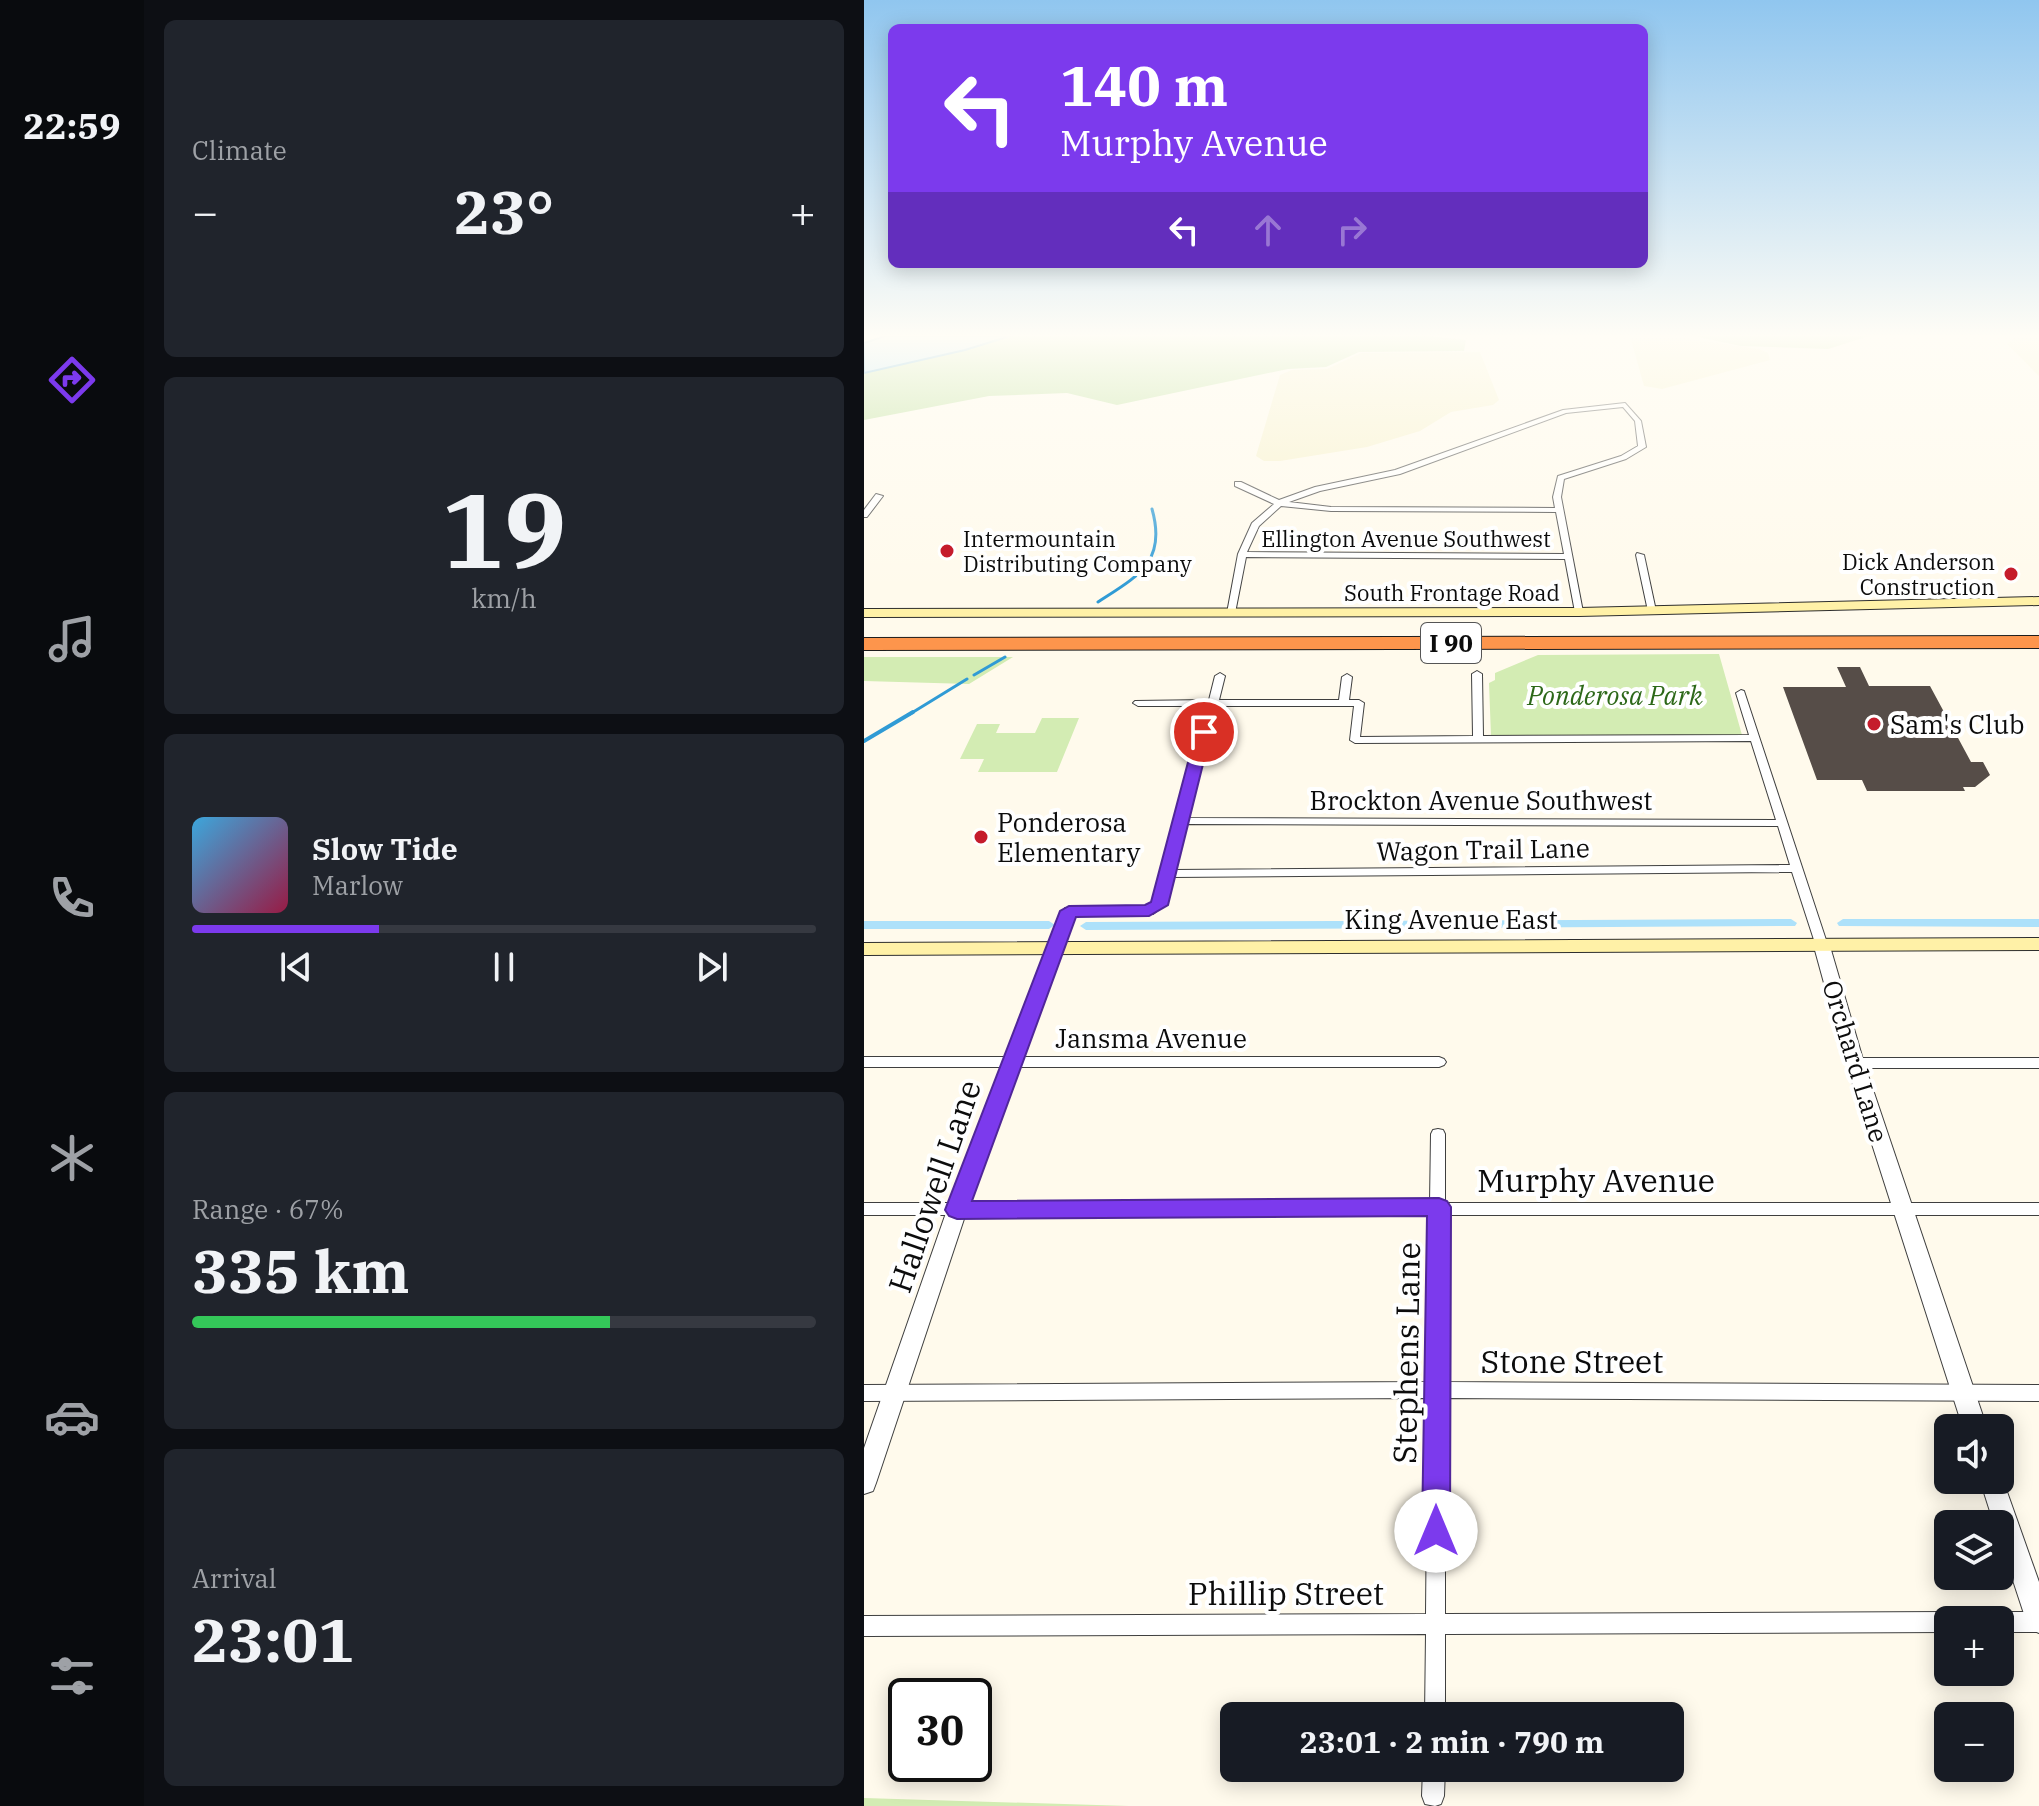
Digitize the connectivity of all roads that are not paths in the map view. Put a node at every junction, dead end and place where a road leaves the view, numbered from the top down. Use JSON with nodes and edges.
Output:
{"nodes":[{"id":1,"x":1539,"y":420,"type":"edge"},
{"id":2,"x":1637,"y":420,"type":"edge"},
{"id":3,"x":1238,"y":484,"type":"dead end"},
{"id":4,"x":879,"y":496,"type":"dead end"},
{"id":5,"x":1279,"y":503,"type":"junction"},
{"id":6,"x":1560,"y":510,"type":"junction"},
{"id":7,"x":864,"y":515,"type":"edge"},
{"id":8,"x":1242,"y":554,"type":"junction"},
{"id":9,"x":1640,"y":555,"type":"dead end"},
{"id":10,"x":1570,"y":557,"type":"junction"},
{"id":11,"x":2039,"y":601,"type":"edge"},
{"id":12,"x":1652,"y":611,"type":"junction"},
{"id":13,"x":1579,"y":612,"type":"junction"},
{"id":14,"x":864,"y":613,"type":"edge"},
{"id":15,"x":1231,"y":613,"type":"junction"},
{"id":16,"x":2039,"y":625,"type":"edge"},
{"id":17,"x":864,"y":627,"type":"edge"},
{"id":18,"x":2039,"y":642,"type":"edge"},
{"id":19,"x":864,"y":644,"type":"edge"},
{"id":20,"x":1477,"y":674,"type":"dead end"},
{"id":21,"x":1220,"y":676,"type":"dead end"},
{"id":22,"x":1347,"y":677,"type":"dead end"},
{"id":23,"x":1741,"y":693,"type":"dead end"},
{"id":24,"x":1138,"y":703,"type":"dead end"},
{"id":25,"x":1212,"y":703,"type":"junction"},
{"id":26,"x":1344,"y":703,"type":"junction"},
{"id":27,"x":1754,"y":738,"type":"junction"},
{"id":28,"x":1478,"y":739,"type":"junction"},
{"id":29,"x":1180,"y":821,"type":"junction"},
{"id":30,"x":1782,"y":823,"type":"junction"},
{"id":31,"x":1797,"y":868,"type":"junction"},
{"id":32,"x":1169,"y":874,"type":"junction"},
{"id":33,"x":1821,"y":943,"type":"junction"},
{"id":34,"x":2039,"y":944,"type":"edge"},
{"id":35,"x":1056,"y":947,"type":"junction"},
{"id":36,"x":864,"y":949,"type":"edge"},
{"id":37,"x":864,"y":1062,"type":"edge"},
{"id":38,"x":1011,"y":1062,"type":"junction"},
{"id":39,"x":1439,"y":1062,"type":"dead end"},
{"id":40,"x":1855,"y":1063,"type":"junction"},
{"id":41,"x":2039,"y":1063,"type":"edge"},
{"id":42,"x":1438,"y":1134,"type":"dead end"},
{"id":43,"x":1439,"y":1207,"type":"junction"},
{"id":44,"x":864,"y":1209,"type":"edge"},
{"id":45,"x":2039,"y":1209,"type":"edge"},
{"id":46,"x":957,"y":1210,"type":"junction"},
{"id":47,"x":1903,"y":1210,"type":"junction"},
{"id":48,"x":1437,"y":1390,"type":"junction"},
{"id":49,"x":864,"y":1393,"type":"edge"},
{"id":50,"x":897,"y":1393,"type":"junction"},
{"id":51,"x":1963,"y":1393,"type":"junction"},
{"id":52,"x":2039,"y":1393,"type":"edge"},
{"id":53,"x":1970,"y":1414,"type":"edge"},
{"id":54,"x":864,"y":1483,"type":"edge"},
{"id":55,"x":1997,"y":1494,"type":"edge"},
{"id":56,"x":2039,"y":1621,"type":"edge"},
{"id":57,"x":1437,"y":1622,"type":"junction"},
{"id":58,"x":1934,"y":1622,"type":"edge"},
{"id":59,"x":2014,"y":1622,"type":"edge"},
{"id":60,"x":864,"y":1626,"type":"edge"},
{"id":61,"x":1435,"y":1702,"type":"edge"},
{"id":62,"x":1434,"y":1782,"type":"edge"},
{"id":63,"x":1433,"y":1796,"type":"dead end"}],
"edges":[{"from":1,"to":5,"type":"street"},
{"from":2,"to":6,"type":"street"},
{"from":3,"to":5,"type":"street"},
{"from":4,"to":7,"type":"street"},
{"from":5,"to":6,"type":"street"},
{"from":5,"to":8,"type":"street"},
{"from":6,"to":10,"type":"street"},
{"from":8,"to":10,"type":"street","name":"Ellington Avenue Southwest"},
{"from":8,"to":15,"type":"street"},
{"from":9,"to":12,"type":"street"},
{"from":10,"to":13,"type":"street"},
{"from":11,"to":12,"type":"main road","name":"South Frontage Road"},
{"from":12,"to":13,"type":"main road","name":"South Frontage Road"},
{"from":13,"to":15,"type":"main road","name":"South Frontage Road"},
{"from":14,"to":15,"type":"main road","name":"South Frontage Road"},
{"from":16,"to":17,"type":"highway","number":"I 90"},
{"from":18,"to":19,"type":"highway","number":"I 90"},
{"from":20,"to":28,"type":"street"},
{"from":21,"to":25,"type":"street"},
{"from":22,"to":26,"type":"street"},
{"from":23,"to":27,"type":"street","name":"Orchard Lane"},
{"from":24,"to":25,"type":"street"},
{"from":25,"to":26,"type":"street"},
{"from":25,"to":29,"type":"street"},
{"from":26,"to":28,"type":"street"},
{"from":27,"to":28,"type":"street"},
{"from":27,"to":30,"type":"street","name":"Orchard Lane"},
{"from":29,"to":30,"type":"street","name":"Brockton Avenue Southwest"},
{"from":29,"to":32,"type":"street"},
{"from":30,"to":31,"type":"street","name":"Orchard Lane"},
{"from":31,"to":32,"type":"street","name":"Wagon Trail Lane"},
{"from":31,"to":33,"type":"street","name":"Orchard Lane"},
{"from":32,"to":35,"type":"street","name":"Hallowell Lane"},
{"from":33,"to":34,"type":"main road","name":"King Avenue East"},
{"from":33,"to":35,"type":"main road","name":"King Avenue East"},
{"from":33,"to":40,"type":"street","name":"Orchard Lane"},
{"from":35,"to":36,"type":"main road","name":"King Avenue East"},
{"from":35,"to":38,"type":"street","name":"Hallowell Lane"},
{"from":37,"to":38,"type":"street","name":"Jansma Avenue"},
{"from":38,"to":39,"type":"street","name":"Jansma Avenue"},
{"from":38,"to":46,"type":"street","name":"Hallowell Lane"},
{"from":40,"to":41,"type":"street"},
{"from":40,"to":47,"type":"street","name":"Orchard Lane"},
{"from":42,"to":43,"type":"street","name":"Stephens Lane"},
{"from":43,"to":46,"type":"street","name":"Murphy Avenue"},
{"from":43,"to":47,"type":"street","name":"Murphy Avenue"},
{"from":43,"to":48,"type":"street","name":"Stephens Lane"},
{"from":44,"to":46,"type":"street","name":"Murphy Avenue"},
{"from":45,"to":47,"type":"street","name":"Murphy Avenue"},
{"from":46,"to":50,"type":"street","name":"Hallowell Lane"},
{"from":47,"to":51,"type":"street","name":"Orchard Lane"},
{"from":48,"to":50,"type":"street","name":"Stone Street"},
{"from":48,"to":51,"type":"street","name":"Stone Street"},
{"from":48,"to":57,"type":"street","name":"Stephens Lane"},
{"from":49,"to":50,"type":"street","name":"Stone Street"},
{"from":50,"to":54,"type":"street","name":"Hallowell Lane"},
{"from":51,"to":52,"type":"street","name":"Stone Street"},
{"from":51,"to":53,"type":"street","name":"Orchard Lane"},
{"from":55,"to":56,"type":"street"},
{"from":56,"to":59,"type":"street"},
{"from":57,"to":58,"type":"street","name":"Phillip Street"},
{"from":57,"to":60,"type":"street","name":"Phillip Street"},
{"from":57,"to":61,"type":"street","name":"Stephens Lane"},
{"from":62,"to":63,"type":"street"}]}
